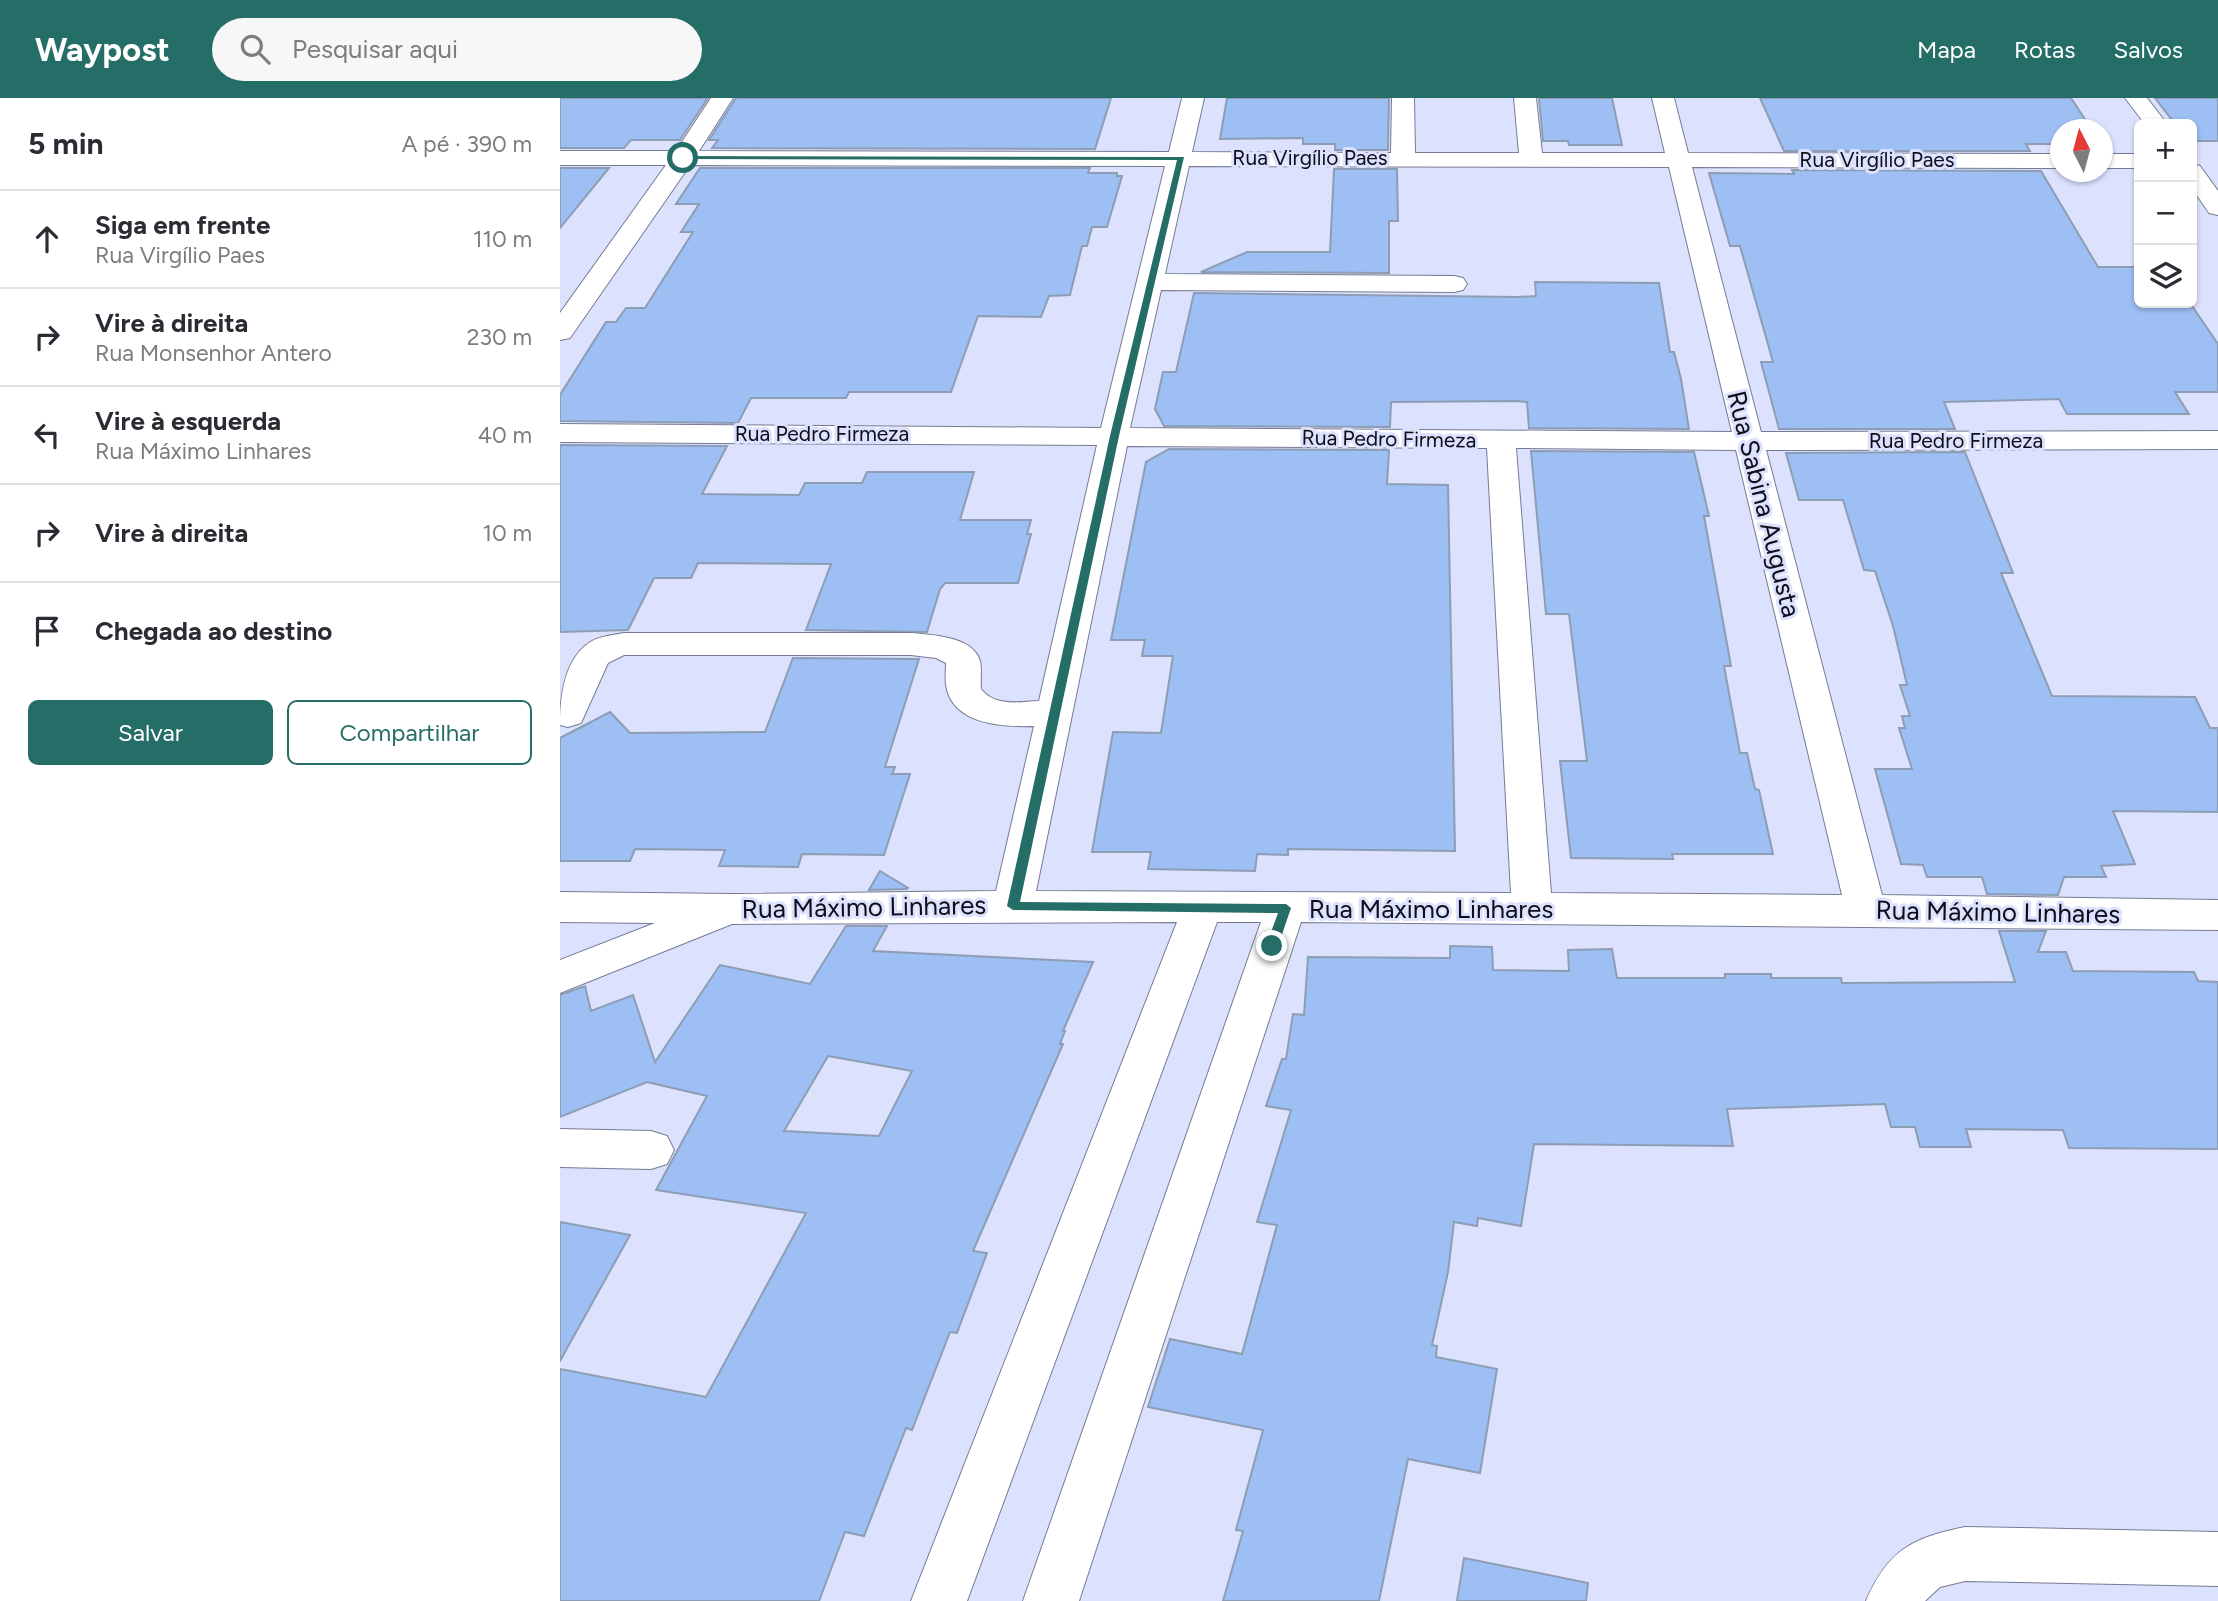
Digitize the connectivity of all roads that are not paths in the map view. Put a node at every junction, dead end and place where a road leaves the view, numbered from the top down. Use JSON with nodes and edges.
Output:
{"nodes":[{"id":1,"x":722,"y":98,"type":"edge"},
{"id":2,"x":1193,"y":98,"type":"edge"},
{"id":3,"x":1403,"y":98,"type":"edge"},
{"id":4,"x":1525,"y":98,"type":"edge"},
{"id":5,"x":1663,"y":98,"type":"edge"},
{"id":6,"x":2136,"y":98,"type":"edge"},
{"id":7,"x":2152,"y":119,"type":"edge"},
{"id":8,"x":560,"y":158,"type":"edge"},
{"id":9,"x":683,"y":158,"type":"junction"},
{"id":10,"x":1181,"y":158,"type":"junction"},
{"id":11,"x":1403,"y":158,"type":"junction"},
{"id":12,"x":1531,"y":159,"type":"junction"},
{"id":13,"x":1679,"y":159,"type":"junction"},
{"id":14,"x":2050,"y":161,"type":"edge"},
{"id":15,"x":2113,"y":161,"type":"edge"},
{"id":16,"x":2134,"y":161,"type":"edge"},
{"id":17,"x":2197,"y":161,"type":"edge"},
{"id":18,"x":2218,"y":162,"type":"edge"},
{"id":19,"x":2197,"y":178,"type":"edge"},
{"id":20,"x":2218,"y":208,"type":"edge"},
{"id":21,"x":1151,"y":282,"type":"junction"},
{"id":22,"x":1454,"y":284,"type":"dead end"},
{"id":23,"x":560,"y":332,"type":"edge"},
{"id":24,"x":560,"y":433,"type":"edge"},
{"id":25,"x":1114,"y":436,"type":"junction"},
{"id":26,"x":1501,"y":440,"type":"junction"},
{"id":27,"x":2218,"y":440,"type":"edge"},
{"id":28,"x":1749,"y":442,"type":"junction"},
{"id":29,"x":1053,"y":713,"type":"junction"},
{"id":30,"x":568,"y":715,"type":"dead end"},
{"id":31,"x":1013,"y":906,"type":"junction"},
{"id":32,"x":560,"y":907,"type":"edge"},
{"id":33,"x":1202,"y":908,"type":"junction"},
{"id":34,"x":1286,"y":908,"type":"junction"},
{"id":35,"x":734,"y":909,"type":"junction"},
{"id":36,"x":1532,"y":909,"type":"junction"},
{"id":37,"x":1866,"y":909,"type":"junction"},
{"id":38,"x":2218,"y":915,"type":"edge"},
{"id":39,"x":560,"y":978,"type":"edge"},
{"id":40,"x":560,"y":1148,"type":"edge"},
{"id":41,"x":652,"y":1150,"type":"dead end"},
{"id":42,"x":2218,"y":1559,"type":"edge"},
{"id":43,"x":939,"y":1601,"type":"edge"},
{"id":44,"x":1051,"y":1601,"type":"edge"},
{"id":45,"x":1894,"y":1601,"type":"edge"}],
"edges":[{"from":1,"to":9,"type":"street"},
{"from":2,"to":10,"type":"street"},
{"from":3,"to":11,"type":"street"},
{"from":4,"to":12,"type":"street"},
{"from":5,"to":13,"type":"street","name":"Rua Sabina Augusta"},
{"from":6,"to":7,"type":"street"},
{"from":8,"to":9,"type":"street","name":"Rua Virgílio Paes"},
{"from":9,"to":10,"type":"street","name":"Rua Virgílio Paes"},
{"from":9,"to":23,"type":"street"},
{"from":10,"to":11,"type":"street","name":"Rua Virgílio Paes"},
{"from":10,"to":21,"type":"street"},
{"from":11,"to":12,"type":"street","name":"Rua Virgílio Paes"},
{"from":12,"to":13,"type":"street","name":"Rua Virgílio Paes"},
{"from":13,"to":14,"type":"street","name":"Rua Virgílio Paes"},
{"from":13,"to":28,"type":"street","name":"Rua Sabina Augusta"},
{"from":15,"to":16,"type":"street"},
{"from":17,"to":18,"type":"street"},
{"from":19,"to":20,"type":"street"},
{"from":21,"to":22,"type":"street"},
{"from":21,"to":25,"type":"street"},
{"from":24,"to":25,"type":"street","name":"Rua Pedro Firmeza"},
{"from":25,"to":26,"type":"street","name":"Rua Pedro Firmeza"},
{"from":25,"to":29,"type":"street"},
{"from":26,"to":28,"type":"street","name":"Rua Pedro Firmeza"},
{"from":26,"to":36,"type":"street"},
{"from":27,"to":28,"type":"street","name":"Rua Pedro Firmeza"},
{"from":28,"to":37,"type":"street","name":"Rua Sabina Augusta"},
{"from":29,"to":30,"type":"street"},
{"from":29,"to":31,"type":"street"},
{"from":31,"to":33,"type":"street","name":"Rua Máximo Linhares"},
{"from":31,"to":35,"type":"street","name":"Rua Máximo Linhares"},
{"from":32,"to":35,"type":"street","name":"Rua Máximo Linhares"},
{"from":33,"to":34,"type":"street","name":"Rua Máximo Linhares"},
{"from":33,"to":43,"type":"street"},
{"from":34,"to":36,"type":"street","name":"Rua Máximo Linhares"},
{"from":34,"to":44,"type":"street"},
{"from":35,"to":39,"type":"street"},
{"from":36,"to":37,"type":"street","name":"Rua Máximo Linhares"},
{"from":37,"to":38,"type":"street","name":"Rua Máximo Linhares"},
{"from":40,"to":41,"type":"street"},
{"from":42,"to":45,"type":"street"}]}
